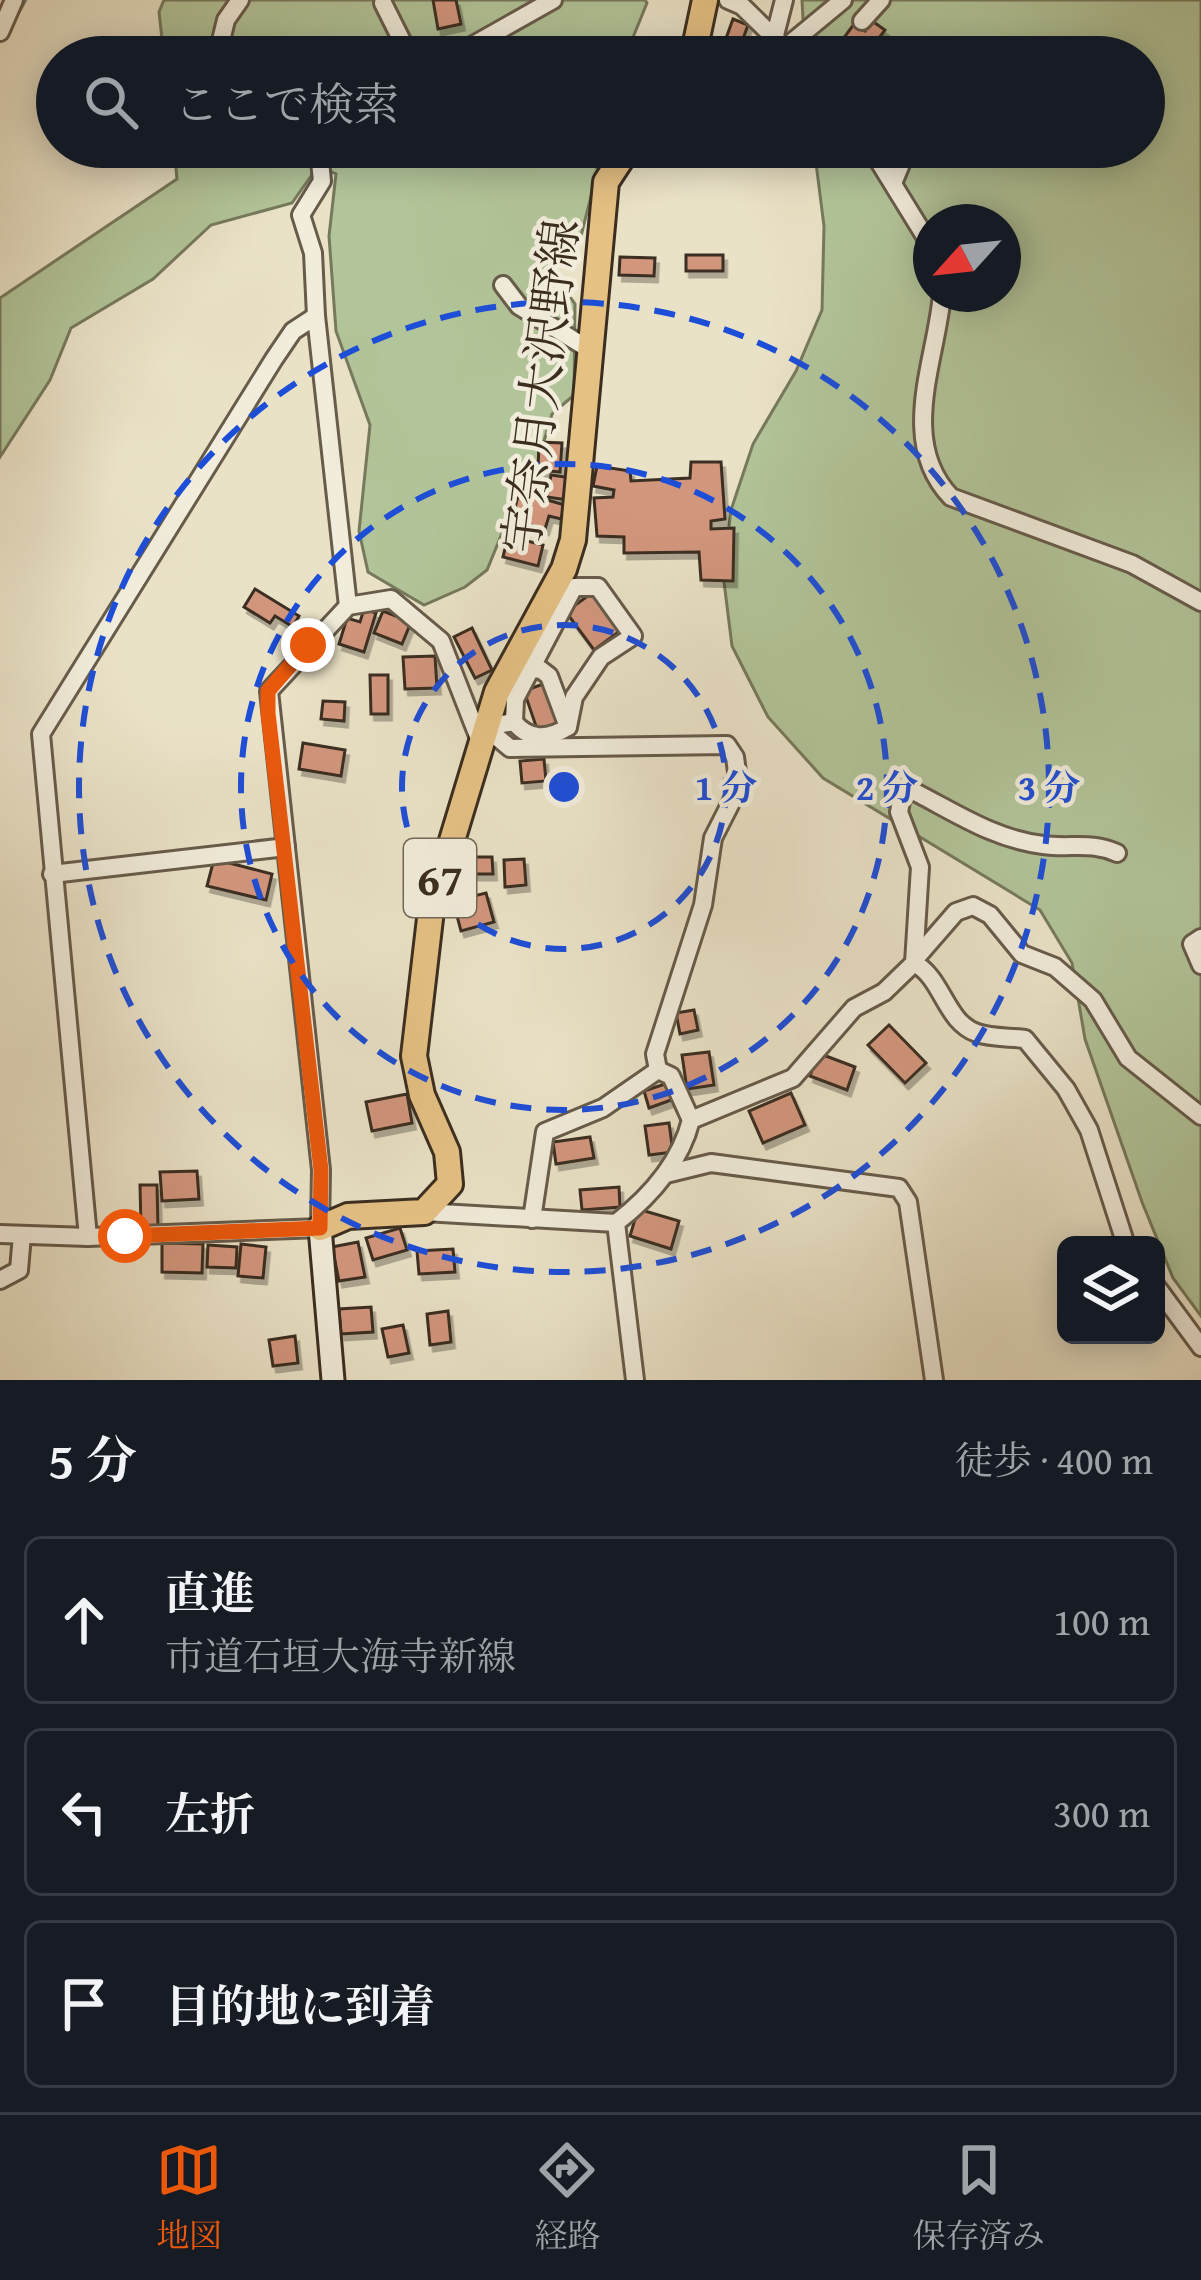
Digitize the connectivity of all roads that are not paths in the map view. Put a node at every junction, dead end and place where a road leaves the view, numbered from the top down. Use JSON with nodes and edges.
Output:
{"nodes":[{"id":1,"x":14,"y":0,"type":"edge"},
{"id":2,"x":240,"y":0,"type":"edge"},
{"id":3,"x":553,"y":0,"type":"edge"},
{"id":4,"x":705,"y":0,"type":"edge"},
{"id":5,"x":728,"y":0,"type":"edge"},
{"id":6,"x":784,"y":0,"type":"edge"},
{"id":7,"x":844,"y":0,"type":"edge"},
{"id":8,"x":881,"y":0,"type":"edge"},
{"id":9,"x":383,"y":3,"type":"edge"},
{"id":10,"x":525,"y":5,"type":"edge"},
{"id":11,"x":862,"y":21,"type":"dead end"},
{"id":12,"x":0,"y":32,"type":"edge"},
{"id":13,"x":222,"y":36,"type":"edge"},
{"id":14,"x":400,"y":36,"type":"edge"},
{"id":15,"x":481,"y":36,"type":"edge"},
{"id":16,"x":697,"y":36,"type":"edge"},
{"id":17,"x":770,"y":36,"type":"edge"},
{"id":18,"x":784,"y":36,"type":"edge"},
{"id":19,"x":799,"y":36,"type":"edge"},
{"id":20,"x":321,"y":168,"type":"edge"},
{"id":21,"x":615,"y":168,"type":"edge"},
{"id":22,"x":885,"y":168,"type":"edge"},
{"id":23,"x":899,"y":168,"type":"edge"},
{"id":24,"x":894,"y":181,"type":"junction"},
{"id":25,"x":913,"y":214,"type":"edge"},
{"id":26,"x":502,"y":284,"type":"dead end"},
{"id":27,"x":938,"y":312,"type":"edge"},
{"id":28,"x":316,"y":316,"type":"junction"},
{"id":29,"x":590,"y":350,"type":"junction"},
{"id":30,"x":1201,"y":602,"type":"edge"},
{"id":31,"x":348,"y":606,"type":"junction"},
{"id":32,"x":529,"y":670,"type":"junction"},
{"id":33,"x":514,"y":722,"type":"junction"},
{"id":34,"x":568,"y":727,"type":"junction"},
{"id":35,"x":483,"y":734,"type":"junction"},
{"id":36,"x":286,"y":847,"type":"junction"},
{"id":37,"x":1117,"y":853,"type":"dead end"},
{"id":38,"x":52,"y":874,"type":"junction"},
{"id":39,"x":1201,"y":938,"type":"edge"},
{"id":40,"x":914,"y":963,"type":"junction"},
{"id":41,"x":1201,"y":965,"type":"edge"},
{"id":42,"x":658,"y":1070,"type":"junction"},
{"id":43,"x":1201,"y":1116,"type":"edge"},
{"id":44,"x":691,"y":1120,"type":"junction"},
{"id":45,"x":666,"y":1174,"type":"junction"},
{"id":46,"x":424,"y":1212,"type":"junction"},
{"id":47,"x":532,"y":1219,"type":"junction"},
{"id":48,"x":616,"y":1223,"type":"junction"},
{"id":49,"x":320,"y":1228,"type":"junction"},
{"id":50,"x":0,"y":1234,"type":"edge"},
{"id":51,"x":22,"y":1235,"type":"junction"},
{"id":52,"x":1123,"y":1236,"type":"edge"},
{"id":53,"x":88,"y":1237,"type":"junction"},
{"id":54,"x":0,"y":1280,"type":"edge"},
{"id":55,"x":1165,"y":1298,"type":"edge"},
{"id":56,"x":1201,"y":1347,"type":"edge"},
{"id":57,"x":333,"y":1380,"type":"edge"},
{"id":58,"x":635,"y":1380,"type":"edge"},
{"id":59,"x":934,"y":1380,"type":"edge"}],
"edges":[{"from":1,"to":12,"type":"street"},
{"from":2,"to":13,"type":"street"},
{"from":3,"to":10,"type":"street"},
{"from":4,"to":16,"type":"main road"},
{"from":5,"to":17,"type":"street"},
{"from":6,"to":18,"type":"street"},
{"from":7,"to":19,"type":"street"},
{"from":8,"to":11,"type":"street"},
{"from":9,"to":14,"type":"street"},
{"from":10,"to":15,"type":"street"},
{"from":20,"to":28,"type":"street"},
{"from":21,"to":29,"type":"main road","name":"宇奈月大沢野線","number":"67"},
{"from":22,"to":24,"type":"street"},
{"from":23,"to":24,"type":"street"},
{"from":24,"to":25,"type":"street"},
{"from":26,"to":29,"type":"street"},
{"from":27,"to":30,"type":"street"},
{"from":28,"to":31,"type":"street"},
{"from":28,"to":38,"type":"street"},
{"from":29,"to":35,"type":"main road","name":"宇奈月大沢野線","number":"67"},
{"from":31,"to":35,"type":"street"},
{"from":31,"to":36,"type":"street"},
{"from":32,"to":33,"type":"street"},
{"from":32,"to":34,"type":"street"},
{"from":32,"to":34,"type":"street"},
{"from":33,"to":34,"type":"street"},
{"from":33,"to":35,"type":"street"},
{"from":35,"to":42,"type":"street"},
{"from":35,"to":46,"type":"main road","name":"宇奈月大沢野線","number":"67"},
{"from":36,"to":38,"type":"street"},
{"from":36,"to":49,"type":"street"},
{"from":37,"to":40,"type":"street"},
{"from":38,"to":53,"type":"street"},
{"from":39,"to":41,"type":"street"},
{"from":40,"to":43,"type":"street"},
{"from":40,"to":44,"type":"street"},
{"from":40,"to":52,"type":"street"},
{"from":42,"to":44,"type":"street"},
{"from":42,"to":47,"type":"street"},
{"from":44,"to":45,"type":"street"},
{"from":45,"to":48,"type":"street"},
{"from":45,"to":59,"type":"street"},
{"from":46,"to":47,"type":"street"},
{"from":46,"to":49,"type":"main road"},
{"from":47,"to":48,"type":"street"},
{"from":48,"to":58,"type":"street"},
{"from":49,"to":53,"type":"street"},
{"from":49,"to":57,"type":"main road"},
{"from":50,"to":51,"type":"street"},
{"from":51,"to":53,"type":"street"},
{"from":51,"to":54,"type":"street"},
{"from":55,"to":56,"type":"street"}]}
